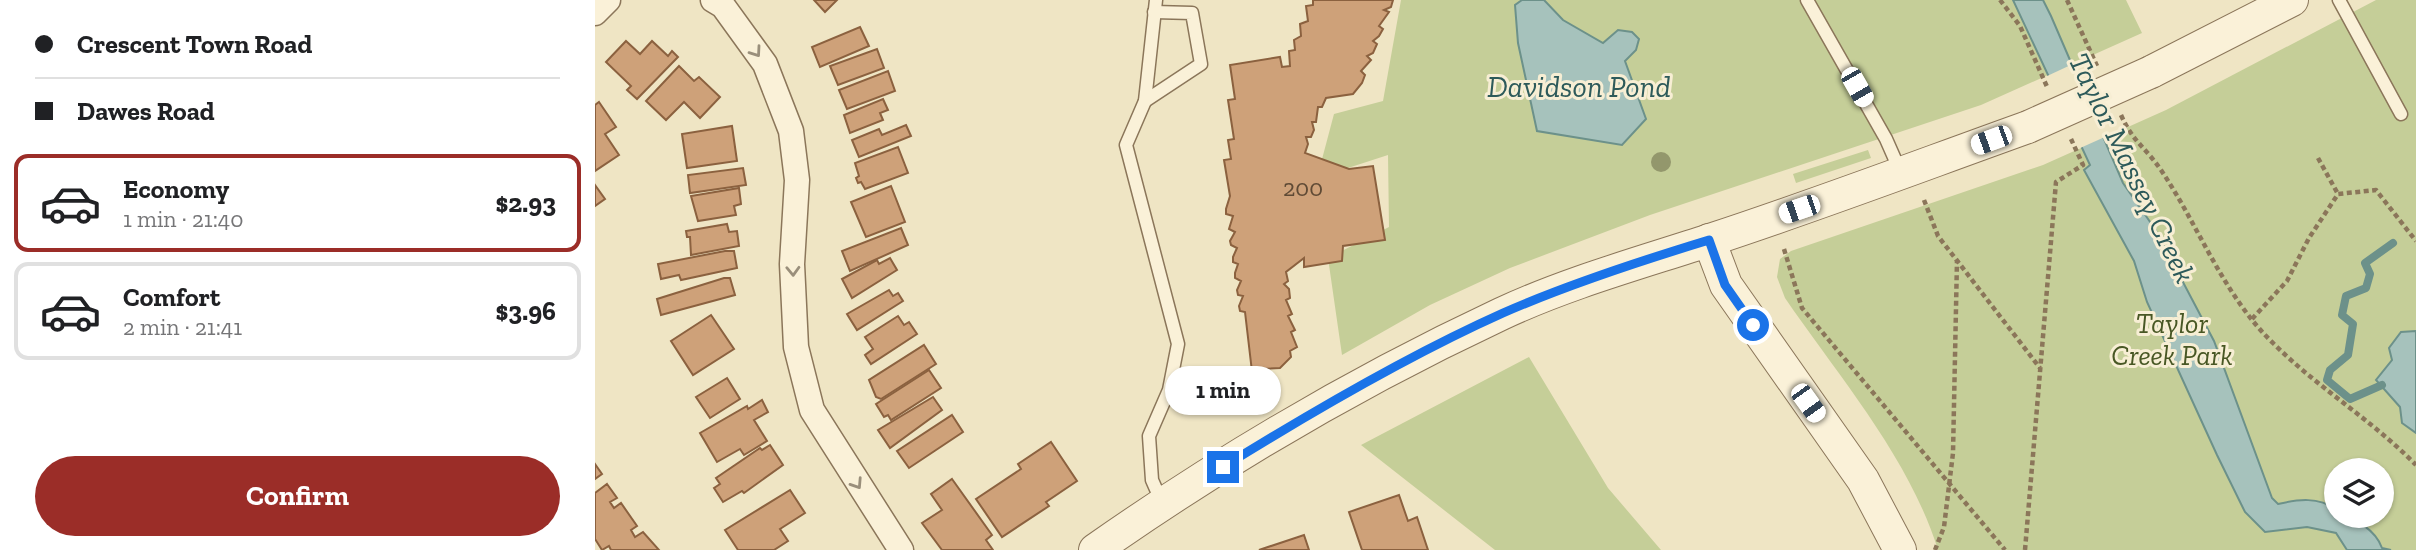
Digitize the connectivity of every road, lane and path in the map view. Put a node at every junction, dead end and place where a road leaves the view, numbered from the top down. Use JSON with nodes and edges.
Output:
{"nodes":[{"id":1,"x":608,"y":0,"type":"edge"},
{"id":2,"x":713,"y":0,"type":"edge"},
{"id":3,"x":1807,"y":0,"type":"edge"},
{"id":4,"x":2000,"y":0,"type":"edge"},
{"id":5,"x":2067,"y":0,"type":"edge"},
{"id":6,"x":2292,"y":0,"type":"edge"},
{"id":7,"x":2339,"y":0,"type":"edge"},
{"id":8,"x":1155,"y":6,"type":"edge"},
{"id":9,"x":595,"y":13,"type":"edge"},
{"id":10,"x":2102,"y":75,"type":"dead end"},
{"id":11,"x":1145,"y":102,"type":"junction"},
{"id":12,"x":2054,"y":102,"type":"dead end"},
{"id":13,"x":2120,"y":113,"type":"dead end"},
{"id":14,"x":2401,"y":114,"type":"dead end"},
{"id":15,"x":2066,"y":127,"type":"dead end"},
{"id":16,"x":2318,"y":158,"type":"dead end"},
{"id":17,"x":1901,"y":173,"type":"junction"},
{"id":18,"x":2338,"y":194,"type":"junction"},
{"id":19,"x":1924,"y":200,"type":"dead end"},
{"id":20,"x":1709,"y":240,"type":"junction"},
{"id":21,"x":2416,"y":240,"type":"edge"},
{"id":22,"x":1784,"y":249,"type":"dead end"},
{"id":23,"x":1957,"y":260,"type":"junction"},
{"id":24,"x":2252,"y":318,"type":"junction"},
{"id":25,"x":2041,"y":368,"type":"junction"},
{"id":26,"x":2416,"y":465,"type":"edge"},
{"id":27,"x":1948,"y":482,"type":"junction"},
{"id":28,"x":1163,"y":505,"type":"junction"},
{"id":29,"x":901,"y":550,"type":"edge"},
{"id":30,"x":1095,"y":550,"type":"edge"},
{"id":31,"x":1900,"y":550,"type":"edge"},
{"id":32,"x":1935,"y":550,"type":"edge"},
{"id":33,"x":2005,"y":550,"type":"edge"},
{"id":34,"x":2025,"y":550,"type":"edge"}],
"edges":[{"from":1,"to":9,"type":"street"},
{"from":2,"to":29,"type":"street","one_way":true},
{"from":3,"to":17,"type":"lane"},
{"from":4,"to":12,"type":"path"},
{"from":5,"to":10,"type":"path"},
{"from":6,"to":17,"type":"street","bridge":true},
{"from":7,"to":14,"type":"lane"},
{"from":8,"to":11,"type":"lane"},
{"from":8,"to":11,"type":"lane"},
{"from":11,"to":28,"type":"lane"},
{"from":13,"to":24,"type":"path"},
{"from":15,"to":25,"type":"path"},
{"from":16,"to":18,"type":"path"},
{"from":17,"to":20,"type":"street"},
{"from":18,"to":21,"type":"path"},
{"from":18,"to":24,"type":"path"},
{"from":19,"to":23,"type":"path"},
{"from":20,"to":28,"type":"street"},
{"from":20,"to":31,"type":"street"},
{"from":22,"to":27,"type":"path"},
{"from":23,"to":25,"type":"path"},
{"from":23,"to":27,"type":"path"},
{"from":24,"to":26,"type":"path"},
{"from":25,"to":34,"type":"path"},
{"from":27,"to":32,"type":"path"},
{"from":27,"to":33,"type":"path"},
{"from":28,"to":30,"type":"street"}]}
